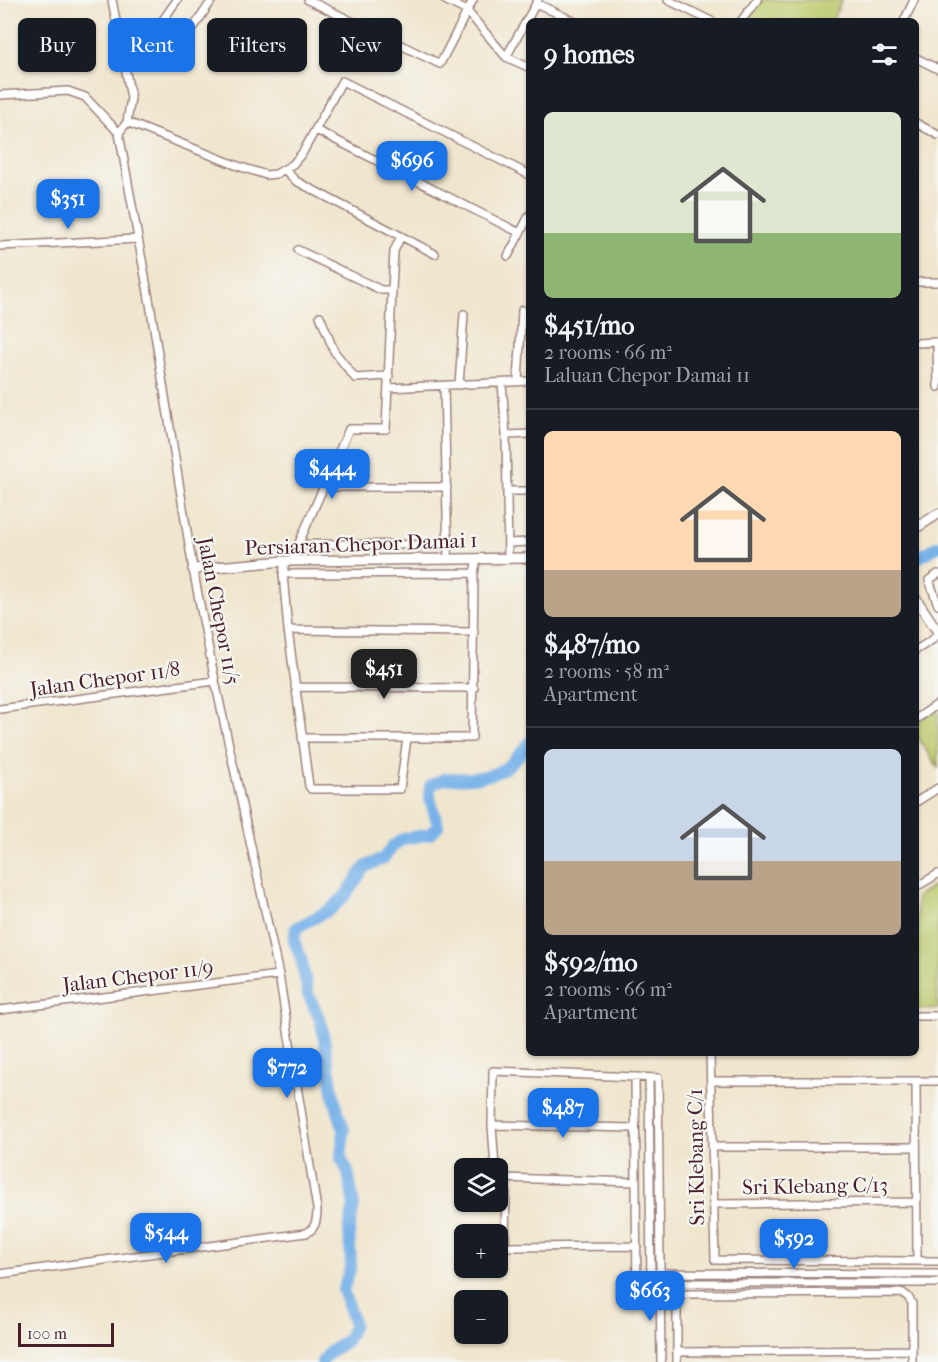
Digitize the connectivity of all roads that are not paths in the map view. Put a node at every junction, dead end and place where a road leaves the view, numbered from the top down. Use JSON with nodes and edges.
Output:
{"nodes":[{"id":1,"x":112,"y":0,"type":"edge"},
{"id":2,"x":177,"y":0,"type":"edge"},
{"id":3,"x":212,"y":0,"type":"edge"},
{"id":4,"x":308,"y":0,"type":"edge"},
{"id":5,"x":446,"y":0,"type":"edge"},
{"id":6,"x":473,"y":0,"type":"edge"},
{"id":7,"x":668,"y":0,"type":"edge"},
{"id":8,"x":757,"y":0,"type":"edge"},
{"id":9,"x":914,"y":0,"type":"edge"},
{"id":10,"x":537,"y":2,"type":"edge"},
{"id":11,"x":467,"y":11,"type":"junction"},
{"id":12,"x":116,"y":18,"type":"edge"},
{"id":13,"x":164,"y":18,"type":"edge"},
{"id":14,"x":528,"y":18,"type":"edge"},
{"id":15,"x":567,"y":18,"type":"edge"},
{"id":16,"x":705,"y":18,"type":"edge"},
{"id":17,"x":743,"y":18,"type":"edge"},
{"id":18,"x":905,"y":18,"type":"edge"},
{"id":19,"x":526,"y":22,"type":"edge"},
{"id":20,"x":195,"y":26,"type":"edge"},
{"id":21,"x":506,"y":57,"type":"junction"},
{"id":22,"x":919,"y":60,"type":"edge"},
{"id":23,"x":526,"y":66,"type":"edge"},
{"id":24,"x":938,"y":69,"type":"edge"},
{"id":25,"x":126,"y":72,"type":"edge"},
{"id":26,"x":0,"y":95,"type":"edge"},
{"id":27,"x":126,"y":122,"type":"junction"},
{"id":28,"x":919,"y":125,"type":"edge"},
{"id":29,"x":316,"y":130,"type":"junction"},
{"id":30,"x":118,"y":133,"type":"junction"},
{"id":31,"x":938,"y":135,"type":"edge"},
{"id":32,"x":285,"y":170,"type":"junction"},
{"id":33,"x":526,"y":173,"type":"edge"},
{"id":34,"x":526,"y":222,"type":"edge"},
{"id":35,"x":520,"y":233,"type":"junction"},
{"id":36,"x":401,"y":236,"type":"junction"},
{"id":37,"x":137,"y":239,"type":"junction"},
{"id":38,"x":0,"y":246,"type":"edge"},
{"id":39,"x":298,"y":250,"type":"dead end"},
{"id":40,"x":435,"y":254,"type":"dead end"},
{"id":41,"x":507,"y":256,"type":"dead end"},
{"id":42,"x":919,"y":282,"type":"edge"},
{"id":43,"x":938,"y":282,"type":"edge"},
{"id":44,"x":392,"y":290,"type":"junction"},
{"id":45,"x":522,"y":310,"type":"dead end"},
{"id":46,"x":464,"y":314,"type":"dead end"},
{"id":47,"x":320,"y":316,"type":"dead end"},
{"id":48,"x":937,"y":342,"type":"edge"},
{"id":49,"x":919,"y":343,"type":"edge"},
{"id":50,"x":388,"y":376,"type":"junction"},
{"id":51,"x":526,"y":381,"type":"edge"},
{"id":52,"x":518,"y":382,"type":"junction"},
{"id":53,"x":502,"y":383,"type":"junction"},
{"id":54,"x":459,"y":385,"type":"junction"},
{"id":55,"x":444,"y":386,"type":"junction"},
{"id":56,"x":938,"y":387,"type":"edge"},
{"id":57,"x":388,"y":388,"type":"junction"},
{"id":58,"x":526,"y":434,"type":"edge"},
{"id":59,"x":506,"y":435,"type":"junction"},
{"id":60,"x":324,"y":487,"type":"junction"},
{"id":61,"x":447,"y":487,"type":"junction"},
{"id":62,"x":507,"y":491,"type":"junction"},
{"id":63,"x":526,"y":491,"type":"edge"},
{"id":64,"x":938,"y":514,"type":"edge"},
{"id":65,"x":919,"y":526,"type":"edge"},
{"id":66,"x":526,"y":542,"type":"edge"},
{"id":67,"x":507,"y":543,"type":"junction"},
{"id":68,"x":299,"y":544,"type":"junction"},
{"id":69,"x":448,"y":544,"type":"junction"},
{"id":70,"x":508,"y":558,"type":"junction"},
{"id":71,"x":526,"y":558,"type":"edge"},
{"id":72,"x":448,"y":559,"type":"junction"},
{"id":73,"x":477,"y":559,"type":"junction"},
{"id":74,"x":288,"y":561,"type":"junction"},
{"id":75,"x":193,"y":569,"type":"junction"},
{"id":76,"x":474,"y":573,"type":"junction"},
{"id":77,"x":283,"y":574,"type":"junction"},
{"id":78,"x":938,"y":574,"type":"edge"},
{"id":79,"x":919,"y":604,"type":"edge"},
{"id":80,"x":938,"y":605,"type":"edge"},
{"id":81,"x":288,"y":630,"type":"junction"},
{"id":82,"x":474,"y":632,"type":"junction"},
{"id":83,"x":938,"y":633,"type":"edge"},
{"id":84,"x":919,"y":648,"type":"edge"},
{"id":85,"x":215,"y":681,"type":"junction"},
{"id":86,"x":295,"y":687,"type":"junction"},
{"id":87,"x":474,"y":688,"type":"junction"},
{"id":88,"x":938,"y":704,"type":"edge"},
{"id":89,"x":0,"y":709,"type":"edge"},
{"id":90,"x":919,"y":716,"type":"edge"},
{"id":91,"x":302,"y":738,"type":"junction"},
{"id":92,"x":407,"y":738,"type":"junction"},
{"id":93,"x":938,"y":788,"type":"edge"},
{"id":94,"x":919,"y":800,"type":"edge"},
{"id":95,"x":938,"y":874,"type":"edge"},
{"id":96,"x":919,"y":885,"type":"edge"},
{"id":97,"x":279,"y":975,"type":"junction"},
{"id":98,"x":0,"y":1010,"type":"edge"},
{"id":99,"x":919,"y":1016,"type":"edge"},
{"id":100,"x":938,"y":1016,"type":"edge"},
{"id":101,"x":710,"y":1056,"type":"edge"},
{"id":102,"x":634,"y":1077,"type":"junction"},
{"id":103,"x":649,"y":1078,"type":"junction"},
{"id":104,"x":711,"y":1081,"type":"junction"},
{"id":105,"x":916,"y":1081,"type":"junction"},
{"id":106,"x":938,"y":1081,"type":"edge"},
{"id":107,"x":492,"y":1125,"type":"junction"},
{"id":108,"x":635,"y":1128,"type":"junction"},
{"id":109,"x":712,"y":1147,"type":"junction"},
{"id":110,"x":916,"y":1147,"type":"junction"},
{"id":111,"x":494,"y":1158,"type":"edge"},
{"id":112,"x":508,"y":1179,"type":"edge"},
{"id":113,"x":636,"y":1182,"type":"junction"},
{"id":114,"x":916,"y":1202,"type":"junction"},
{"id":115,"x":713,"y":1204,"type":"junction"},
{"id":116,"x":506,"y":1212,"type":"edge"},
{"id":117,"x":637,"y":1246,"type":"junction"},
{"id":118,"x":919,"y":1261,"type":"dead end"},
{"id":119,"x":938,"y":1261,"type":"edge"},
{"id":120,"x":651,"y":1273,"type":"junction"},
{"id":121,"x":662,"y":1273,"type":"junction"},
{"id":122,"x":0,"y":1274,"type":"edge"},
{"id":123,"x":938,"y":1274,"type":"edge"},
{"id":124,"x":662,"y":1283,"type":"junction"},
{"id":125,"x":938,"y":1283,"type":"edge"},
{"id":126,"x":637,"y":1293,"type":"dead end"},
{"id":127,"x":912,"y":1350,"type":"junction"},
{"id":128,"x":677,"y":1352,"type":"junction"},
{"id":129,"x":662,"y":1362,"type":"edge"},
{"id":130,"x":677,"y":1362,"type":"edge"},
{"id":131,"x":912,"y":1362,"type":"edge"}],
"edges":[{"from":1,"to":12,"type":"street"},
{"from":2,"to":13,"type":"street"},
{"from":3,"to":20,"type":"street"},
{"from":4,"to":11,"type":"street"},
{"from":5,"to":11,"type":"street"},
{"from":6,"to":11,"type":"street"},
{"from":7,"to":16,"type":"street"},
{"from":8,"to":17,"type":"street"},
{"from":9,"to":18,"type":"street"},
{"from":10,"to":14,"type":"street"},
{"from":10,"to":15,"type":"street"},
{"from":11,"to":21,"type":"street"},
{"from":19,"to":21,"type":"street"},
{"from":21,"to":23,"type":"street"},
{"from":22,"to":24,"type":"street"},
{"from":25,"to":27,"type":"street"},
{"from":26,"to":30,"type":"street"},
{"from":27,"to":30,"type":"street"},
{"from":27,"to":32,"type":"street"},
{"from":28,"to":31,"type":"street"},
{"from":29,"to":32,"type":"street"},
{"from":29,"to":33,"type":"street"},
{"from":29,"to":35,"type":"street"},
{"from":30,"to":37,"type":"street","name":"Jalan Chepor 11/5"},
{"from":32,"to":36,"type":"street"},
{"from":34,"to":35,"type":"street"},
{"from":35,"to":41,"type":"street"},
{"from":36,"to":40,"type":"street"},
{"from":36,"to":44,"type":"street"},
{"from":37,"to":38,"type":"street"},
{"from":37,"to":75,"type":"street","name":"Jalan Chepor 11/5"},
{"from":39,"to":44,"type":"street"},
{"from":42,"to":43,"type":"street"},
{"from":44,"to":50,"type":"street"},
{"from":45,"to":52,"type":"street"},
{"from":46,"to":54,"type":"street"},
{"from":47,"to":50,"type":"street"},
{"from":48,"to":49,"type":"street"},
{"from":48,"to":56,"type":"street"},
{"from":50,"to":57,"type":"street"},
{"from":51,"to":52,"type":"street"},
{"from":52,"to":53,"type":"street"},
{"from":53,"to":54,"type":"street"},
{"from":53,"to":59,"type":"street"},
{"from":54,"to":55,"type":"street"},
{"from":55,"to":57,"type":"street"},
{"from":55,"to":61,"type":"street"},
{"from":57,"to":60,"type":"street"},
{"from":58,"to":59,"type":"street"},
{"from":59,"to":62,"type":"street"},
{"from":60,"to":61,"type":"street"},
{"from":60,"to":68,"type":"street"},
{"from":61,"to":69,"type":"street"},
{"from":62,"to":63,"type":"street"},
{"from":62,"to":67,"type":"street"},
{"from":64,"to":65,"type":"street"},
{"from":66,"to":67,"type":"street"},
{"from":67,"to":70,"type":"street"},
{"from":68,"to":69,"type":"street"},
{"from":68,"to":74,"type":"street"},
{"from":69,"to":72,"type":"street"},
{"from":70,"to":71,"type":"street","name":"Persiaran Chepor Damai 1"},
{"from":70,"to":73,"type":"street","name":"Persiaran Chepor Damai 1"},
{"from":72,"to":73,"type":"street","name":"Persiaran Chepor Damai 1"},
{"from":72,"to":74,"type":"street","name":"Persiaran Chepor Damai 1"},
{"from":73,"to":76,"type":"street"},
{"from":74,"to":75,"type":"street","name":"Persiaran Chepor Damai 1"},
{"from":74,"to":77,"type":"street"},
{"from":75,"to":85,"type":"street","name":"Jalan Chepor 11/5"},
{"from":76,"to":77,"type":"street"},
{"from":76,"to":82,"type":"street"},
{"from":77,"to":81,"type":"street"},
{"from":78,"to":80,"type":"street"},
{"from":79,"to":83,"type":"street"},
{"from":81,"to":82,"type":"street"},
{"from":81,"to":86,"type":"street"},
{"from":82,"to":87,"type":"street"},
{"from":83,"to":84,"type":"street"},
{"from":85,"to":89,"type":"street","name":"Jalan Chepor 11/8"},
{"from":85,"to":97,"type":"street","name":"Jalan Chepor 11/5"},
{"from":86,"to":87,"type":"street"},
{"from":86,"to":91,"type":"street"},
{"from":87,"to":92,"type":"street"},
{"from":88,"to":90,"type":"street"},
{"from":91,"to":92,"type":"street"},
{"from":91,"to":92,"type":"street"},
{"from":93,"to":94,"type":"street"},
{"from":95,"to":96,"type":"street"},
{"from":97,"to":98,"type":"street","name":"Jalan Chepor 11/9"},
{"from":97,"to":122,"type":"street","name":"Jalan Chepor 11/5"},
{"from":99,"to":100,"type":"street"},
{"from":101,"to":104,"type":"street","name":"Sri Klebang C/1"},
{"from":102,"to":103,"type":"street"},
{"from":102,"to":107,"type":"street"},
{"from":102,"to":108,"type":"street"},
{"from":103,"to":120,"type":"street"},
{"from":103,"to":121,"type":"street"},
{"from":104,"to":105,"type":"street"},
{"from":104,"to":109,"type":"street","name":"Sri Klebang C/1"},
{"from":105,"to":106,"type":"street"},
{"from":105,"to":110,"type":"street"},
{"from":107,"to":108,"type":"street"},
{"from":107,"to":111,"type":"street"},
{"from":108,"to":113,"type":"street"},
{"from":109,"to":110,"type":"street"},
{"from":109,"to":115,"type":"street","name":"Sri Klebang C/1"},
{"from":110,"to":114,"type":"street"},
{"from":112,"to":113,"type":"street"},
{"from":113,"to":117,"type":"street"},
{"from":114,"to":115,"type":"street","name":"Sri Klebang C/13"},
{"from":114,"to":115,"type":"street","name":"Sri Klebang C/1"},
{"from":116,"to":117,"type":"street"},
{"from":117,"to":126,"type":"street"},
{"from":118,"to":119,"type":"street"},
{"from":120,"to":121,"type":"street"},
{"from":120,"to":124,"type":"street"},
{"from":121,"to":123,"type":"street"},
{"from":121,"to":124,"type":"street"},
{"from":124,"to":125,"type":"street"},
{"from":124,"to":129,"type":"street"},
{"from":127,"to":128,"type":"street"},
{"from":127,"to":128,"type":"street"},
{"from":127,"to":131,"type":"street"},
{"from":128,"to":130,"type":"street"}]}
